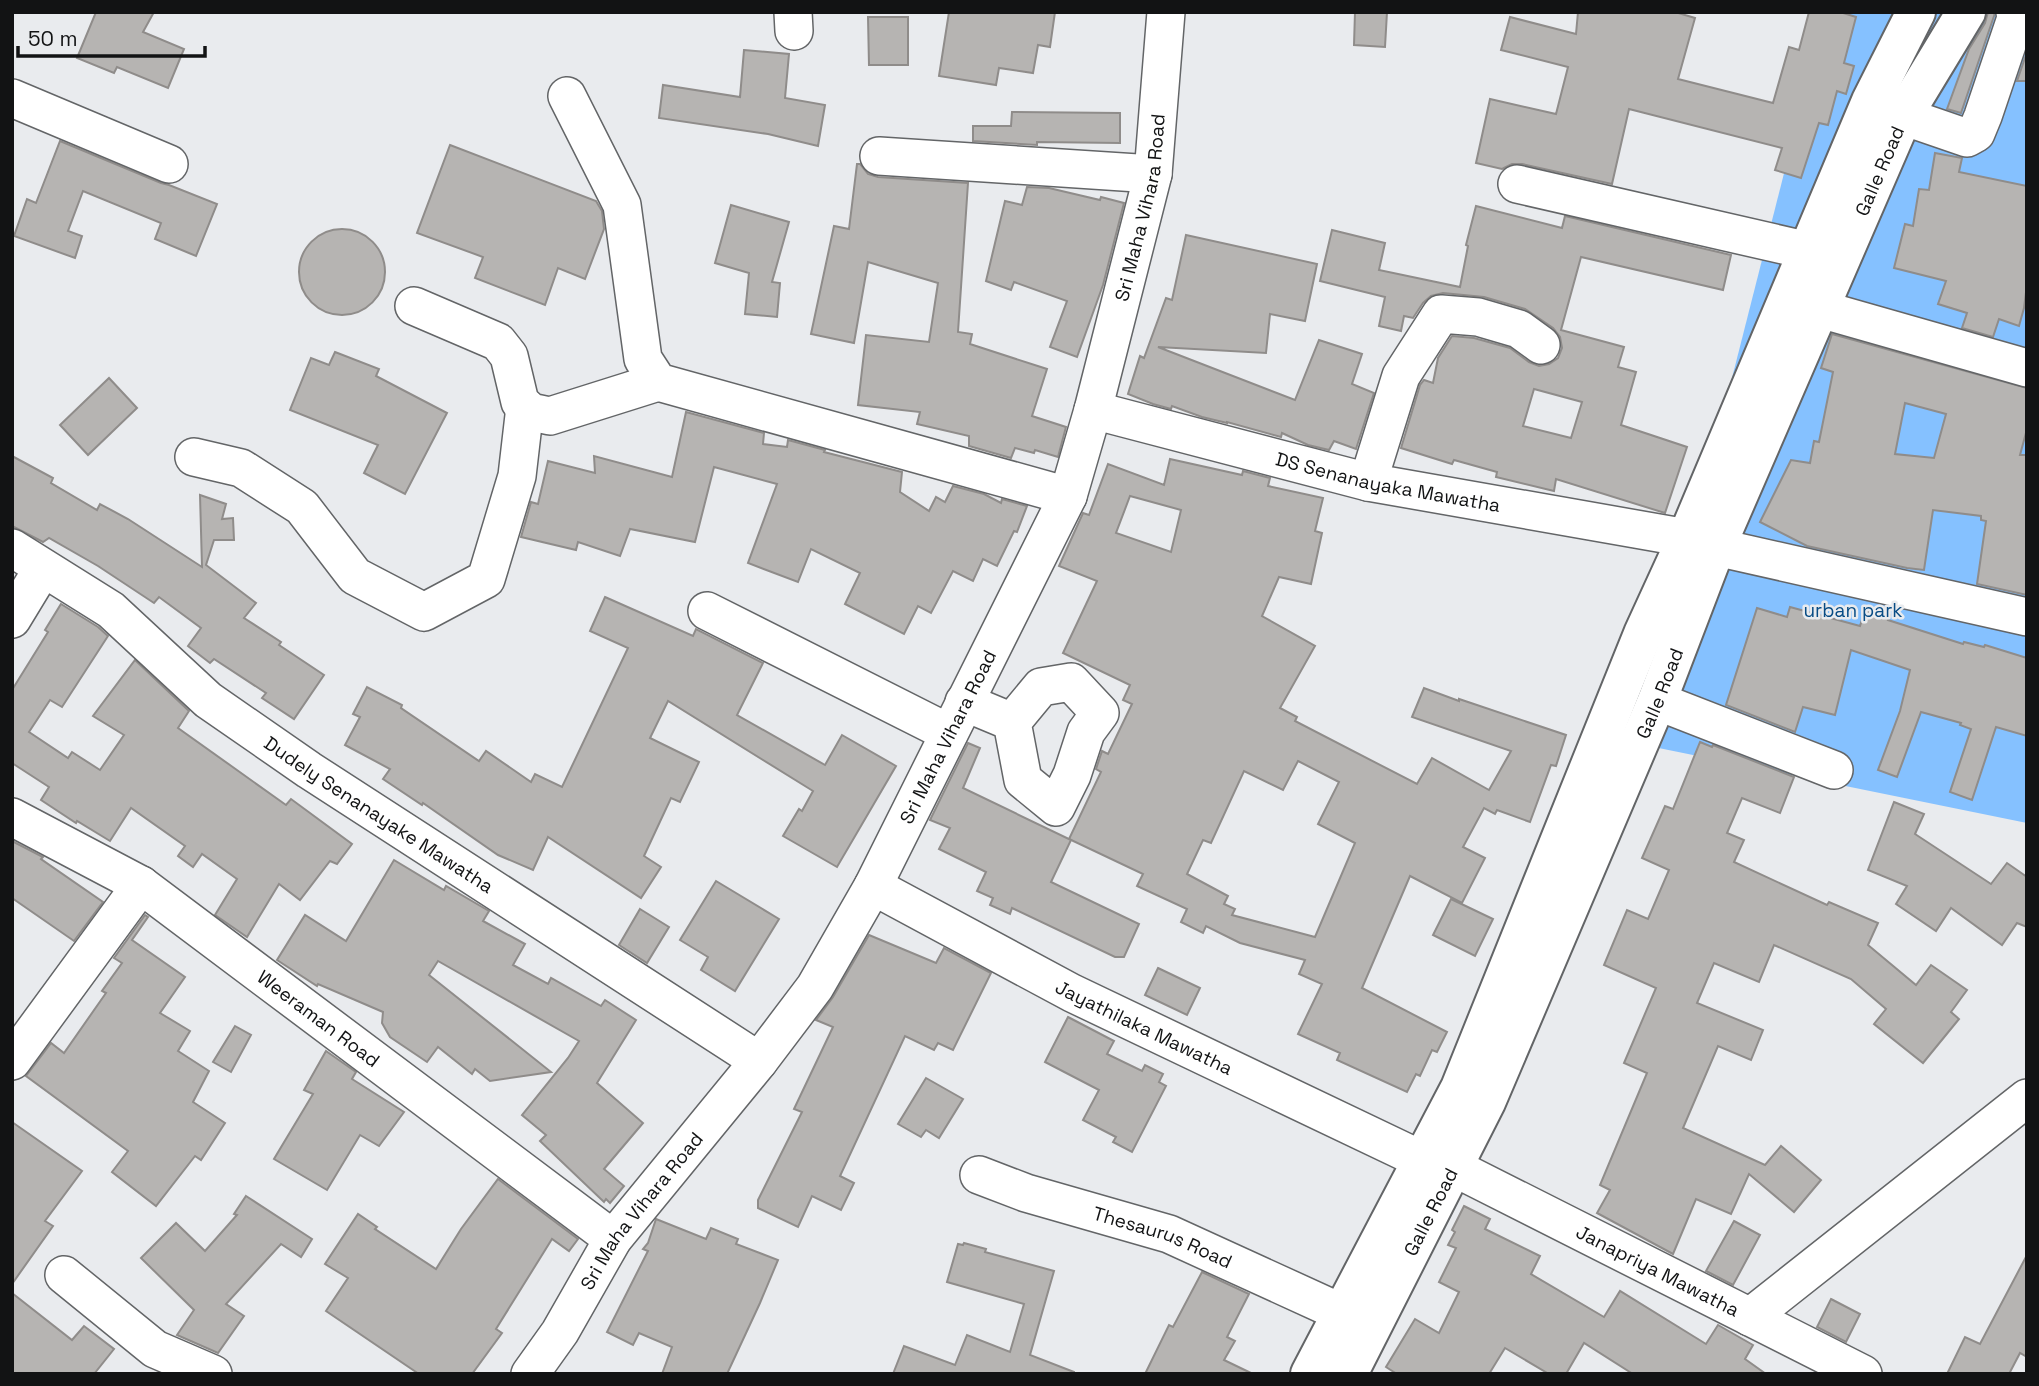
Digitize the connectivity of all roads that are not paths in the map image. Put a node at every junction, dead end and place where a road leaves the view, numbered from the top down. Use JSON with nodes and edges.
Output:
{"nodes":[{"id":1,"x":1166,"y":12,"type":"edge"},
{"id":2,"x":1916,"y":12,"type":"edge"},
{"id":3,"x":1966,"y":12,"type":"edge"},
{"id":4,"x":2015,"y":12,"type":"edge"},
{"id":5,"x":567,"y":96,"type":"dead end"},
{"id":6,"x":12,"y":98,"type":"edge"},
{"id":7,"x":1903,"y":116,"type":"junction"},
{"id":8,"x":879,"y":156,"type":"dead end"},
{"id":9,"x":169,"y":164,"type":"dead end"},
{"id":10,"x":1153,"y":174,"type":"junction"},
{"id":11,"x":1517,"y":184,"type":"dead end"},
{"id":12,"x":1809,"y":251,"type":"junction"},
{"id":13,"x":414,"y":306,"type":"dead end"},
{"id":14,"x":1820,"y":309,"type":"junction"},
{"id":15,"x":1541,"y":345,"type":"dead end"},
{"id":16,"x":2027,"y":368,"type":"edge"},
{"id":17,"x":658,"y":382,"type":"junction"},
{"id":18,"x":525,"y":407,"type":"junction"},
{"id":19,"x":1093,"y":410,"type":"junction"},
{"id":20,"x":194,"y":457,"type":"dead end"},
{"id":21,"x":1368,"y":482,"type":"junction"},
{"id":22,"x":1068,"y":496,"type":"junction"},
{"id":23,"x":1701,"y":542,"type":"junction"},
{"id":24,"x":12,"y":548,"type":"edge"},
{"id":25,"x":43,"y":568,"type":"junction"},
{"id":26,"x":707,"y":611,"type":"dead end"},
{"id":27,"x":2027,"y":617,"type":"edge"},
{"id":28,"x":12,"y":620,"type":"edge"},
{"id":29,"x":1657,"y":701,"type":"junction"},
{"id":30,"x":957,"y":718,"type":"junction"},
{"id":31,"x":1012,"y":722,"type":"dead end"},
{"id":32,"x":1834,"y":770,"type":"dead end"},
{"id":33,"x":13,"y":818,"type":"edge"},
{"id":34,"x":141,"y":885,"type":"junction"},
{"id":35,"x":873,"y":886,"type":"junction"},
{"id":36,"x":12,"y":1061,"type":"edge"},
{"id":37,"x":759,"y":1061,"type":"junction"},
{"id":38,"x":2027,"y":1098,"type":"edge"},
{"id":39,"x":1437,"y":1164,"type":"junction"},
{"id":40,"x":979,"y":1175,"type":"dead end"},
{"id":41,"x":613,"y":1239,"type":"junction"},
{"id":42,"x":64,"y":1275,"type":"dead end"},
{"id":43,"x":1342,"y":1313,"type":"junction"},
{"id":44,"x":1750,"y":1317,"type":"junction"},
{"id":45,"x":1858,"y":1373,"type":"edge"},
{"id":46,"x":213,"y":1374,"type":"edge"},
{"id":47,"x":530,"y":1374,"type":"edge"},
{"id":48,"x":1310,"y":1374,"type":"edge"},
{"id":49,"x":1348,"y":1374,"type":"edge"}],
"edges":[{"from":1,"to":10,"type":"street","name":"Sri Maha Vihara Road"},
{"from":2,"to":12,"type":"highway","name":"Galle Road"},
{"from":3,"to":7,"type":"highway","name":"Galle Road"},
{"from":4,"to":7,"type":"street"},
{"from":5,"to":17,"type":"street"},
{"from":6,"to":9,"type":"street"},
{"from":7,"to":14,"type":"highway","name":"Galle Road"},
{"from":8,"to":10,"type":"street"},
{"from":10,"to":19,"type":"street","name":"Sri Maha Vihara Road"},
{"from":11,"to":12,"type":"street"},
{"from":12,"to":23,"type":"highway","name":"Galle Road"},
{"from":13,"to":18,"type":"street"},
{"from":14,"to":16,"type":"street"},
{"from":14,"to":23,"type":"highway","name":"Galle Road"},
{"from":15,"to":21,"type":"street"},
{"from":17,"to":18,"type":"street"},
{"from":17,"to":22,"type":"street"},
{"from":18,"to":20,"type":"street"},
{"from":19,"to":21,"type":"street","name":"DS Senanayaka Mawatha"},
{"from":19,"to":22,"type":"street","name":"Sri Maha Vihara Road"},
{"from":21,"to":23,"type":"street","name":"DS Senanayaka Mawatha"},
{"from":22,"to":30,"type":"street","name":"Sri Maha Vihara Road"},
{"from":23,"to":27,"type":"street","name":"DS Senanayaka Mawatha"},
{"from":23,"to":29,"type":"highway","name":"Galle Road"},
{"from":23,"to":39,"type":"highway","name":"Galle Road"},
{"from":24,"to":25,"type":"street","name":"Dudely Senanayake Mawatha"},
{"from":25,"to":28,"type":"street"},
{"from":25,"to":37,"type":"street","name":"Dudely Senanayake Mawatha"},
{"from":26,"to":30,"type":"street"},
{"from":29,"to":32,"type":"street"},
{"from":29,"to":39,"type":"highway","name":"Galle Road"},
{"from":30,"to":31,"type":"street"},
{"from":30,"to":35,"type":"street","name":"Sri Maha Vihara Road"},
{"from":33,"to":34,"type":"street","name":"Weeraman Road"},
{"from":34,"to":36,"type":"street"},
{"from":34,"to":41,"type":"street","name":"Weeraman Road"},
{"from":35,"to":37,"type":"street","name":"Sri Maha Vihara Road"},
{"from":35,"to":39,"type":"street","name":"Jayathilaka Mawatha"},
{"from":37,"to":41,"type":"street","name":"Sri Maha Vihara Road"},
{"from":38,"to":44,"type":"street"},
{"from":39,"to":43,"type":"highway","name":"Galle Road"},
{"from":39,"to":44,"type":"street","name":"Janapriya Mawatha"},
{"from":39,"to":49,"type":"highway","name":"Galle Road"},
{"from":40,"to":43,"type":"street","name":"Thesaurus Road"},
{"from":41,"to":47,"type":"street","name":"Sri Maha Vihara Road"},
{"from":42,"to":46,"type":"street"},
{"from":43,"to":48,"type":"highway","name":"Galle Road"},
{"from":44,"to":45,"type":"street","name":"Janapriya Mawatha"}]}
